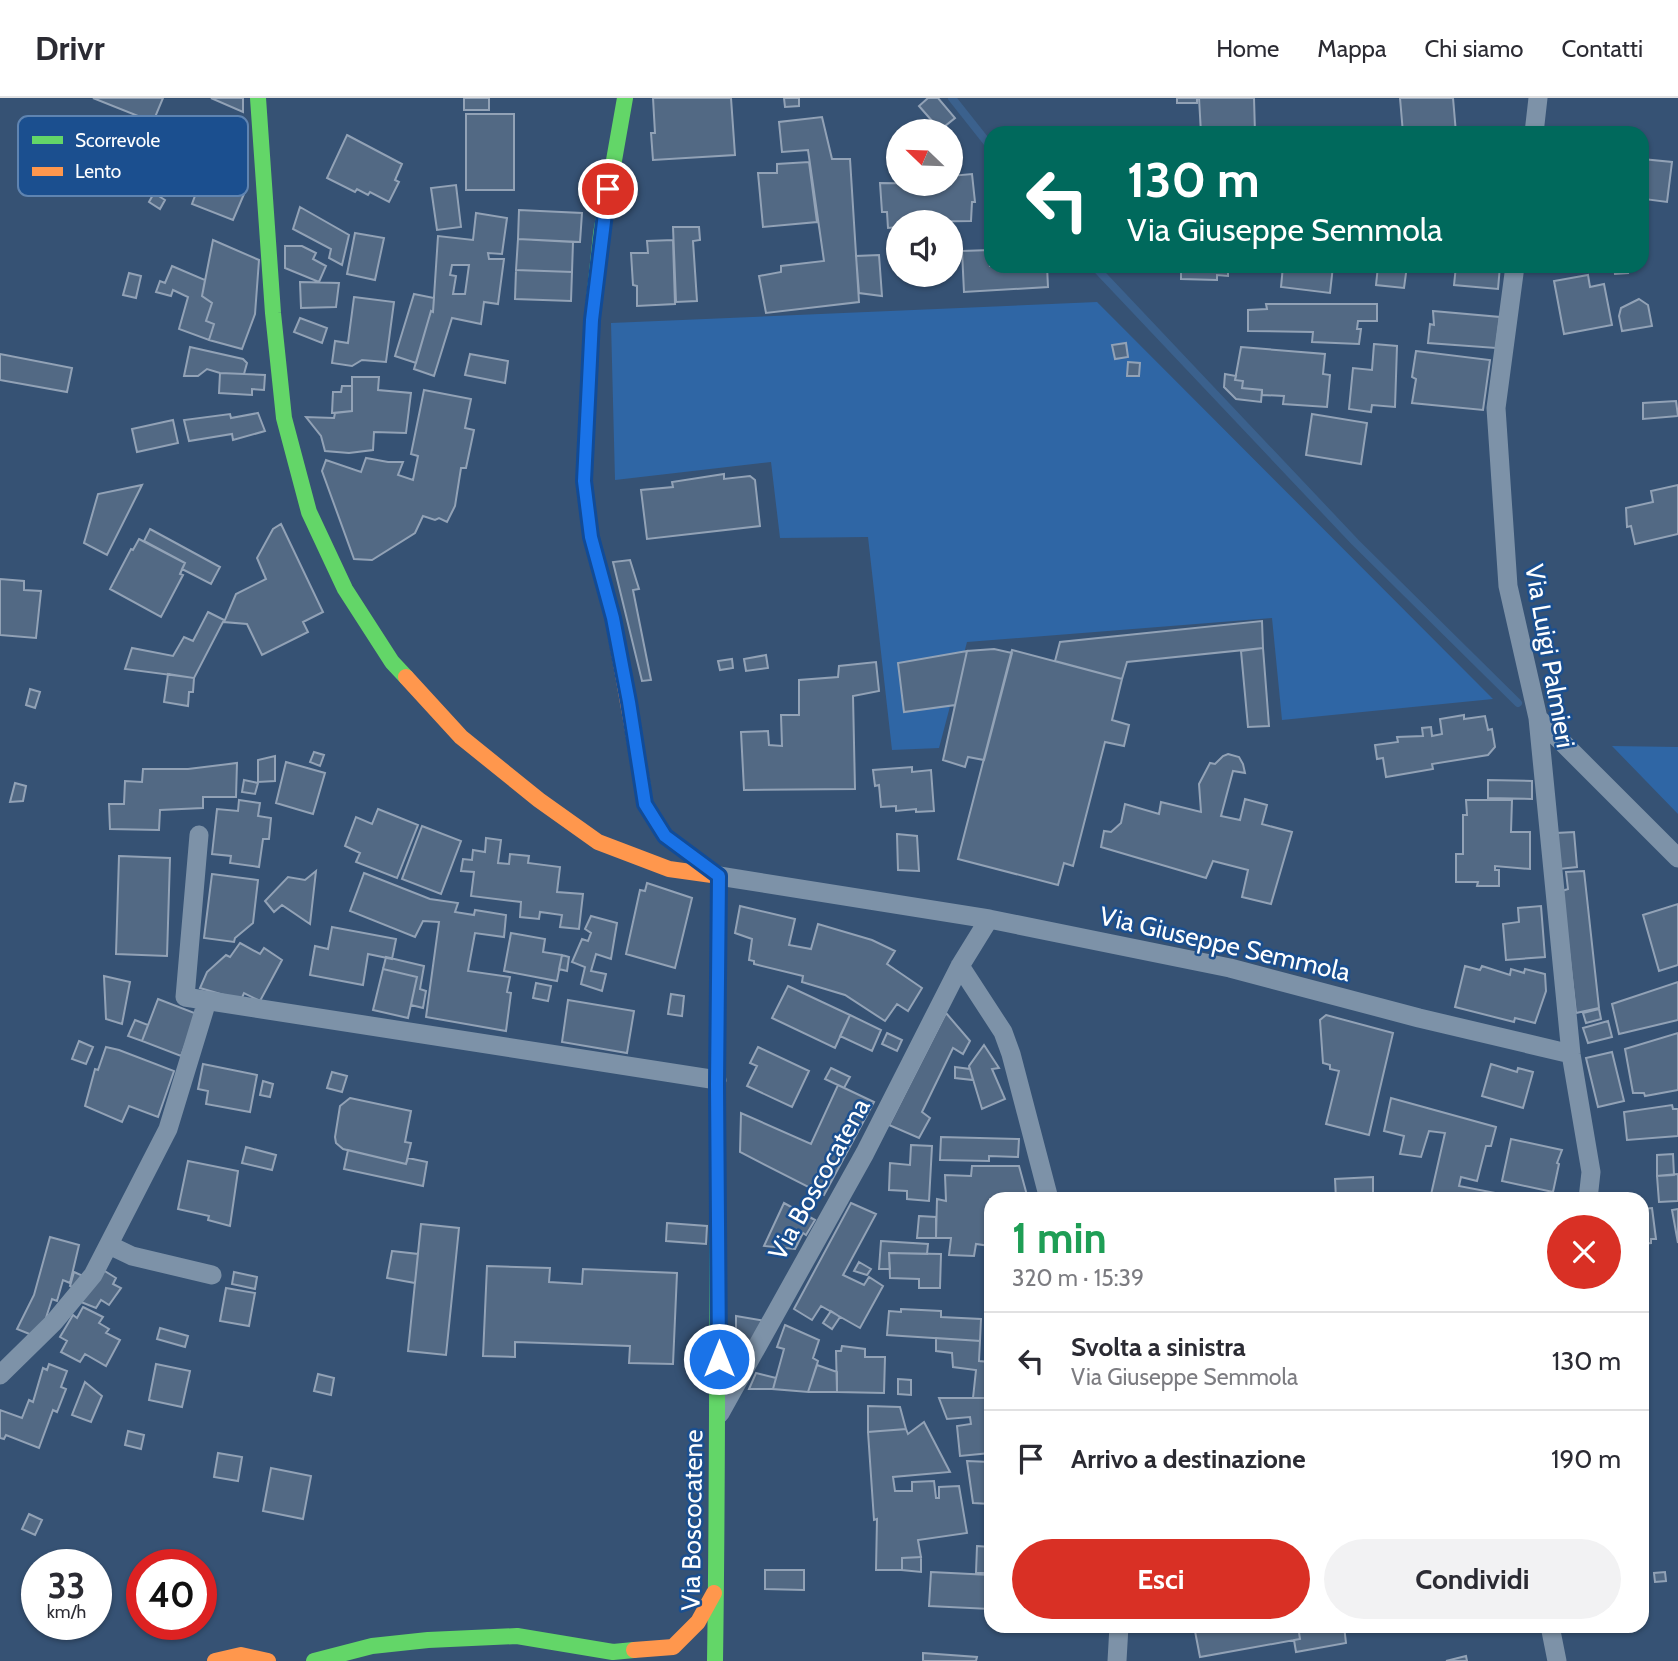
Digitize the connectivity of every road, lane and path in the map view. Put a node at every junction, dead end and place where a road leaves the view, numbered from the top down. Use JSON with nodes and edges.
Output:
{"nodes":[{"id":1,"x":258,"y":98,"type":"edge"},
{"id":2,"x":625,"y":98,"type":"edge"},
{"id":3,"x":1538,"y":98,"type":"edge"},
{"id":4,"x":1535,"y":126,"type":"edge"},
{"id":5,"x":1514,"y":273,"type":"edge"},
{"id":6,"x":1538,"y":718,"type":"junction"},
{"id":7,"x":199,"y":835,"type":"dead end"},
{"id":8,"x":1678,"y":858,"type":"edge"},
{"id":9,"x":719,"y":876,"type":"junction"},
{"id":10,"x":989,"y":919,"type":"junction"},
{"id":11,"x":960,"y":966,"type":"junction"},
{"id":12,"x":207,"y":1001,"type":"junction"},
{"id":13,"x":1571,"y":1054,"type":"junction"},
{"id":14,"x":717,"y":1080,"type":"junction"},
{"id":15,"x":1047,"y":1192,"type":"edge"},
{"id":16,"x":1589,"y":1192,"type":"edge"},
{"id":17,"x":109,"y":1245,"type":"junction"},
{"id":18,"x":212,"y":1275,"type":"dead end"},
{"id":19,"x":0,"y":1375,"type":"edge"},
{"id":20,"x":719,"y":1415,"type":"junction"},
{"id":21,"x":715,"y":1590,"type":"junction"},
{"id":22,"x":1119,"y":1633,"type":"edge"},
{"id":23,"x":1551,"y":1633,"type":"edge"},
{"id":24,"x":372,"y":1646,"type":"junction"},
{"id":25,"x":613,"y":1652,"type":"junction"},
{"id":26,"x":215,"y":1661,"type":"edge"},
{"id":27,"x":268,"y":1661,"type":"edge"},
{"id":28,"x":314,"y":1661,"type":"edge"},
{"id":29,"x":355,"y":1661,"type":"edge"},
{"id":30,"x":631,"y":1661,"type":"edge"},
{"id":31,"x":715,"y":1661,"type":"edge"},
{"id":32,"x":1117,"y":1661,"type":"edge"},
{"id":33,"x":1557,"y":1661,"type":"edge"}],
"edges":[{"from":1,"to":9,"type":"street","name":"Via Giuseppe Semmola"},
{"from":2,"to":9,"type":"street","name":"Via Giuseppe Semmola"},
{"from":3,"to":4,"type":"street"},
{"from":5,"to":6,"type":"street","name":"Via Luigi Palmieri"},
{"from":6,"to":8,"type":"street"},
{"from":6,"to":13,"type":"street","name":"Via Luigi Palmieri"},
{"from":7,"to":12,"type":"street"},
{"from":9,"to":10,"type":"street","name":"Via Giuseppe Semmola"},
{"from":9,"to":14,"type":"street","name":"Via Boscocatene"},
{"from":10,"to":11,"type":"street","name":"Via Boscocatena"},
{"from":10,"to":13,"type":"street","name":"Via Giuseppe Semmola"},
{"from":11,"to":15,"type":"street"},
{"from":11,"to":20,"type":"street","name":"Via Boscocatena"},
{"from":12,"to":14,"type":"street"},
{"from":12,"to":17,"type":"street"},
{"from":13,"to":16,"type":"street"},
{"from":14,"to":20,"type":"street","name":"Via Boscocatene"},
{"from":17,"to":18,"type":"street"},
{"from":17,"to":19,"type":"street"},
{"from":20,"to":21,"type":"street","name":"Via Boscocatene"},
{"from":21,"to":25,"type":"street"},
{"from":21,"to":31,"type":"street","name":"Via Boscocatene"},
{"from":22,"to":32,"type":"street"},
{"from":23,"to":33,"type":"street"},
{"from":24,"to":25,"type":"street"},
{"from":24,"to":28,"type":"street"},
{"from":24,"to":29,"type":"street"},
{"from":25,"to":30,"type":"street"},
{"from":26,"to":27,"type":"street"}]}
